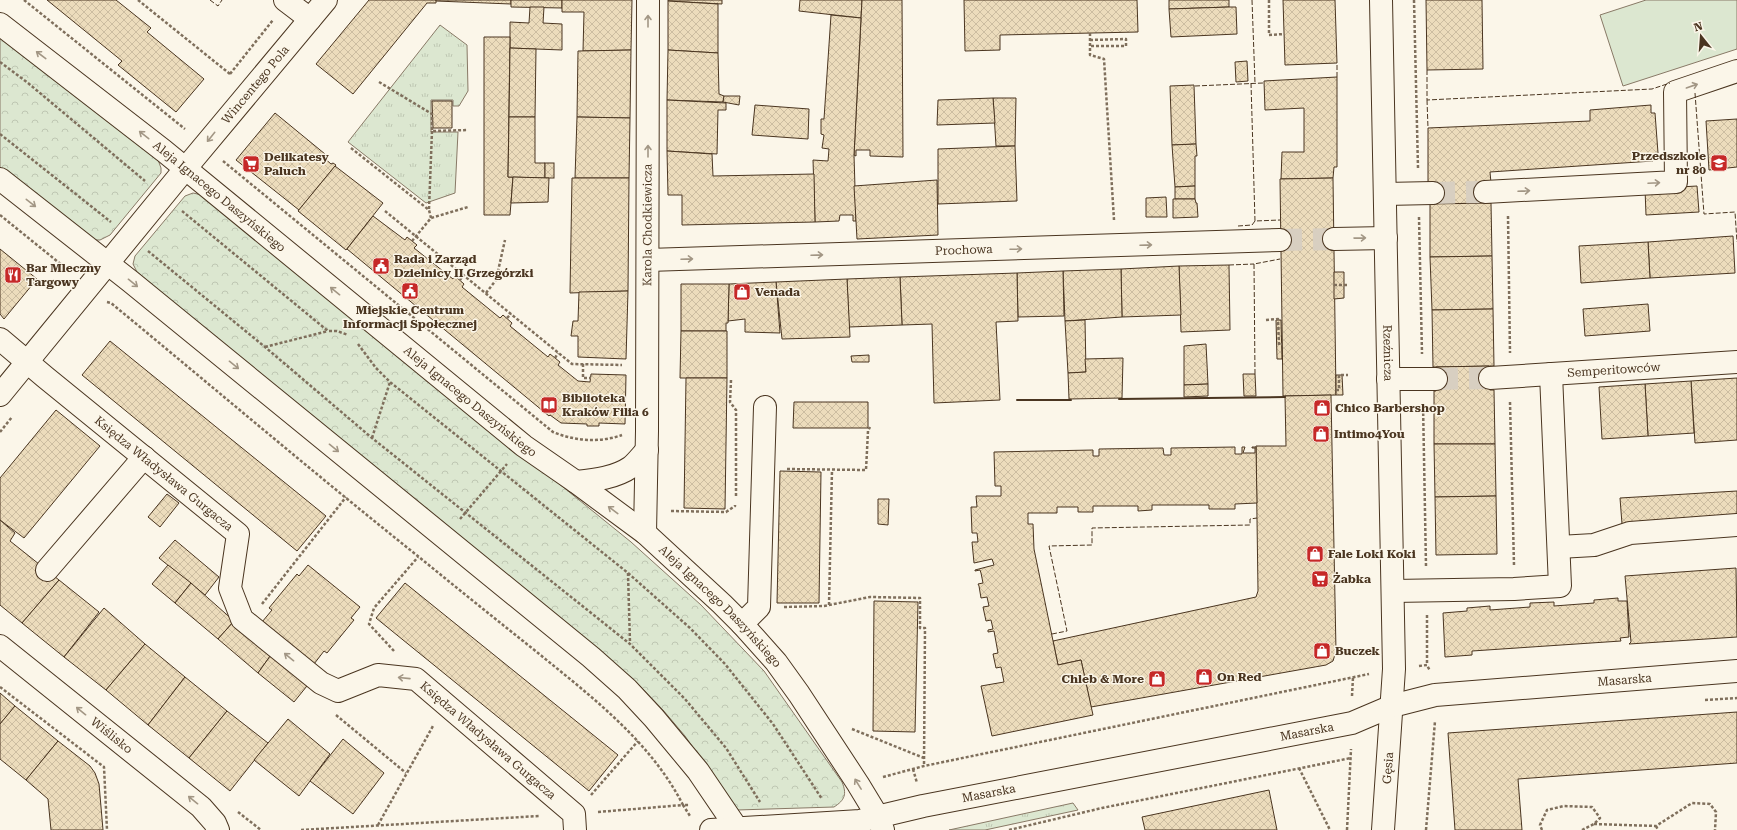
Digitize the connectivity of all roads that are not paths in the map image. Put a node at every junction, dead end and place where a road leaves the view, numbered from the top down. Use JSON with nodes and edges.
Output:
{"nodes":[{"id":1,"x":326,"y":0,"type":"edge"},
{"id":2,"x":648,"y":0,"type":"edge"},
{"id":3,"x":1381,"y":0,"type":"edge"},
{"id":4,"x":286,"y":1,"type":"edge"},
{"id":5,"x":310,"y":19,"type":"junction"},
{"id":6,"x":0,"y":24,"type":"edge"},
{"id":7,"x":1737,"y":71,"type":"edge"},
{"id":8,"x":185,"y":169,"type":"junction"},
{"id":9,"x":0,"y":179,"type":"edge"},
{"id":10,"x":1486,"y":192,"type":"tunnel mouth"},
{"id":11,"x":1425,"y":193,"type":"tunnel mouth"},
{"id":12,"x":1385,"y":194,"type":"junction"},
{"id":13,"x":1386,"y":238,"type":"junction"},
{"id":14,"x":1334,"y":239,"type":"tunnel mouth"},
{"id":15,"x":1280,"y":240,"type":"tunnel mouth"},
{"id":16,"x":648,"y":260,"type":"junction"},
{"id":17,"x":109,"y":263,"type":"junction"},
{"id":18,"x":0,"y":339,"type":"edge"},
{"id":19,"x":27,"y":362,"type":"junction"},
{"id":20,"x":1737,"y":362,"type":"edge"},
{"id":21,"x":1551,"y":374,"type":"junction"},
{"id":22,"x":1500,"y":377,"type":"tunnel mouth"},
{"id":23,"x":1388,"y":379,"type":"junction"},
{"id":24,"x":1429,"y":379,"type":"tunnel mouth"},
{"id":25,"x":0,"y":395,"type":"edge"},
{"id":26,"x":765,"y":407,"type":"dead end"},
{"id":27,"x":647,"y":450,"type":"junction"},
{"id":28,"x":144,"y":457,"type":"junction"},
{"id":29,"x":576,"y":482,"type":"junction"},
{"id":30,"x":1737,"y":525,"type":"edge"},
{"id":31,"x":645,"y":533,"type":"junction"},
{"id":32,"x":1559,"y":546,"type":"junction"},
{"id":33,"x":47,"y":570,"type":"dead end"},
{"id":34,"x":1393,"y":591,"type":"junction"},
{"id":35,"x":742,"y":624,"type":"junction"},
{"id":36,"x":0,"y":646,"type":"edge"},
{"id":37,"x":1737,"y":671,"type":"edge"},
{"id":38,"x":1392,"y":706,"type":"junction"},
{"id":39,"x":574,"y":822,"type":"edge"},
{"id":40,"x":881,"y":824,"type":"edge"},
{"id":41,"x":738,"y":829,"type":"edge"},
{"id":42,"x":218,"y":830,"type":"edge"},
{"id":43,"x":711,"y":830,"type":"edge"},
{"id":44,"x":1383,"y":830,"type":"edge"}],
"edges":[{"from":1,"to":5,"type":"street","name":"Wincentego Pola"},
{"from":16,"to":2,"type":"street","name":"Karola Chodkiewicza","one_way":true},
{"from":3,"to":12,"type":"street","name":"Rzeźnicza"},
{"from":4,"to":5,"type":"street"},
{"from":5,"to":8,"type":"street","name":"Wincentego Pola","one_way":true},
{"from":8,"to":6,"type":"street","name":"Aleja Ignacego Daszyńskiego","one_way":true},
{"from":10,"to":7,"type":"street","one_way":true},
{"from":8,"to":17,"type":"street"},
{"from":29,"to":8,"type":"street","name":"Aleja Ignacego Daszyńskiego","one_way":true},
{"from":9,"to":17,"type":"street","one_way":true},
{"from":11,"to":12,"type":"street"},
{"from":12,"to":13,"type":"street","name":"Rzeźnicza"},
{"from":14,"to":13,"type":"street","one_way":true},
{"from":13,"to":23,"type":"street","name":"Rzeźnicza"},
{"from":16,"to":15,"type":"street","name":"Prochowa","one_way":true},
{"from":16,"to":27,"type":"street","name":"Karola Chodkiewicza"},
{"from":17,"to":19,"type":"street"},
{"from":17,"to":41,"type":"street","one_way":true},
{"from":18,"to":19,"type":"street","name":"Księdza Władysława Gurgacza"},
{"from":19,"to":25,"type":"street"},
{"from":19,"to":28,"type":"street","name":"Księdza Władysława Gurgacza"},
{"from":20,"to":21,"type":"street","name":"Semperitowców"},
{"from":21,"to":22,"type":"street","name":"Semperitowców"},
{"from":21,"to":32,"type":"street"},
{"from":23,"to":24,"type":"street"},
{"from":23,"to":34,"type":"street","name":"Rzeźnicza"},
{"from":26,"to":35,"type":"street"},
{"from":27,"to":29,"type":"street"},
{"from":27,"to":31,"type":"street","name":"Karola Chodkiewicza"},
{"from":28,"to":33,"type":"street"},
{"from":39,"to":28,"type":"street","name":"Księdza Władysława Gurgacza","one_way":true},
{"from":31,"to":29,"type":"street","name":"Aleja Ignacego Daszyńskiego","one_way":true},
{"from":30,"to":32,"type":"street"},
{"from":31,"to":35,"type":"street","name":"Aleja Ignacego Daszyńskiego"},
{"from":32,"to":34,"type":"street"},
{"from":34,"to":38,"type":"street","name":"Rzeźnicza"},
{"from":40,"to":35,"type":"street","name":"Aleja Ignacego Daszyńskiego","one_way":true},
{"from":42,"to":36,"type":"street","name":"Wiślisko","one_way":true},
{"from":37,"to":38,"type":"street","name":"Masarska"},
{"from":38,"to":40,"type":"street","name":"Masarska"},
{"from":38,"to":44,"type":"street","name":"Gęsia"},
{"from":40,"to":41,"type":"street","name":"Masarska"},
{"from":41,"to":43,"type":"street","name":"Masarska"}]}
